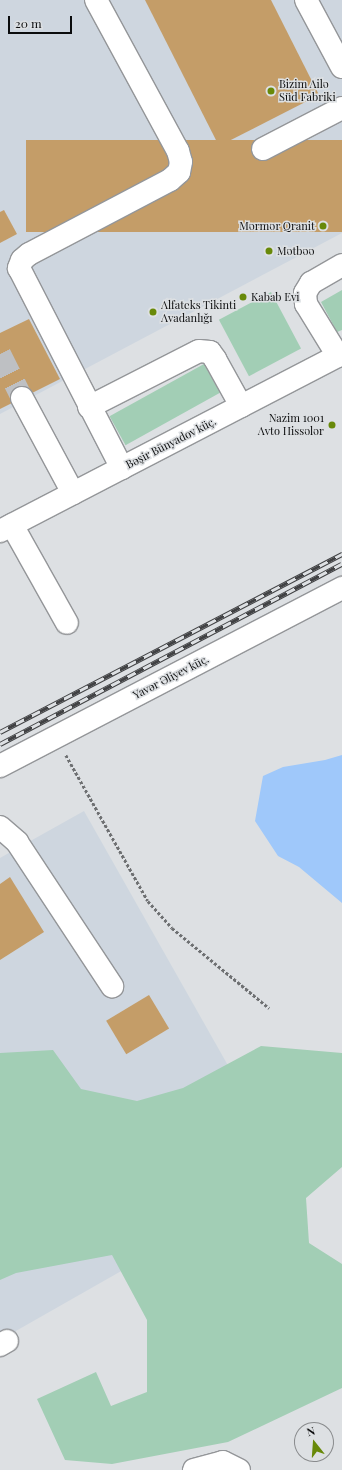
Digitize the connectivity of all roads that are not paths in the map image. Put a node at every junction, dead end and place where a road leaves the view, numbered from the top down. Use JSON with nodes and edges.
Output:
{"nodes":[{"id":1,"x":96,"y":0,"type":"edge"},
{"id":2,"x":306,"y":0,"type":"edge"},
{"id":3,"x":342,"y":67,"type":"edge"},
{"id":4,"x":342,"y":108,"type":"edge"},
{"id":5,"x":263,"y":149,"type":"dead end"},
{"id":6,"x":342,"y":265,"type":"edge"},
{"id":7,"x":340,"y":355,"type":"edge"},
{"id":8,"x":22,"y":398,"type":"tunnel mouth"},
{"id":9,"x":241,"y":406,"type":"junction"},
{"id":10,"x":89,"y":408,"type":"junction"},
{"id":11,"x":122,"y":468,"type":"junction"},
{"id":12,"x":73,"y":493,"type":"junction"},
{"id":13,"x":6,"y":528,"type":"edge"},
{"id":14,"x":342,"y":588,"type":"edge"},
{"id":15,"x":68,"y":623,"type":"dead end"},
{"id":16,"x":0,"y":766,"type":"edge"},
{"id":17,"x":0,"y":827,"type":"edge"},
{"id":18,"x":112,"y":986,"type":"dead end"},
{"id":19,"x":194,"y":1470,"type":"edge"},
{"id":20,"x":239,"y":1470,"type":"edge"}],
"edges":[{"from":1,"to":10,"type":"street"},
{"from":2,"to":3,"type":"street"},
{"from":4,"to":5,"type":"street"},
{"from":6,"to":7,"type":"street"},
{"from":7,"to":9,"type":"street","name":"Bəşir Bünyadov küç."},
{"from":8,"to":12,"type":"street"},
{"from":9,"to":10,"type":"street"},
{"from":9,"to":11,"type":"street","name":"Bəşir Bünyadov küç."},
{"from":10,"to":11,"type":"street"},
{"from":11,"to":12,"type":"street","name":"Bəşir Bünyadov küç."},
{"from":12,"to":13,"type":"street","name":"Bəşir Bünyadov küç."},
{"from":13,"to":15,"type":"street"},
{"from":14,"to":16,"type":"street","name":"Yavər Əliyev küç."},
{"from":17,"to":18,"type":"street"},
{"from":19,"to":20,"type":"street"}]}
